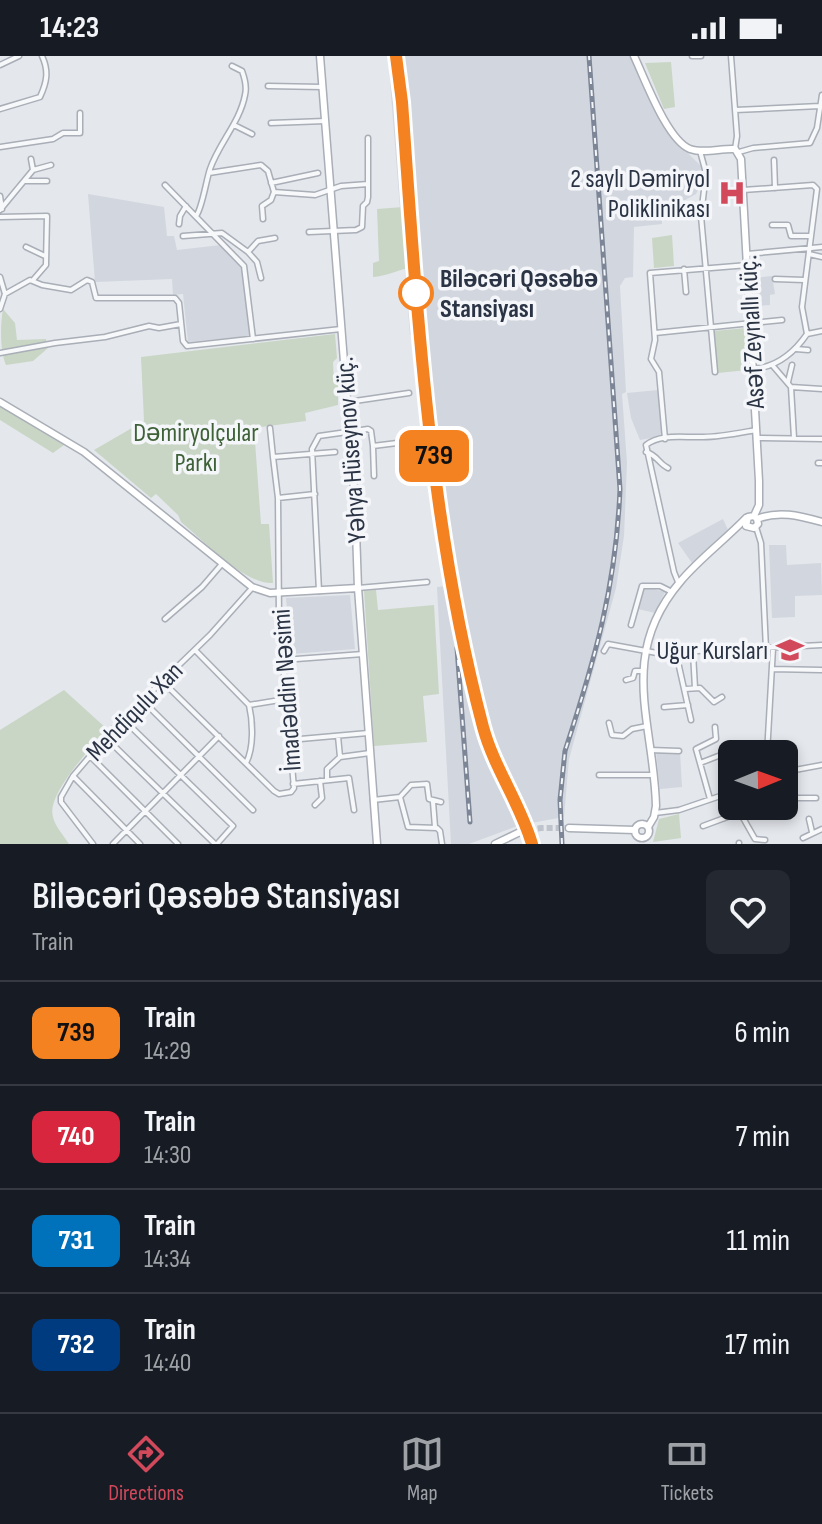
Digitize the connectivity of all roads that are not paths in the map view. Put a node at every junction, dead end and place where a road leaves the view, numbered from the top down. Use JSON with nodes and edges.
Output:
{"nodes":[{"id":1,"x":19,"y":56,"type":"edge"},
{"id":2,"x":42,"y":56,"type":"edge"},
{"id":3,"x":320,"y":56,"type":"edge"},
{"id":4,"x":634,"y":56,"type":"edge"},
{"id":5,"x":692,"y":56,"type":"edge"},
{"id":6,"x":701,"y":56,"type":"edge"},
{"id":7,"x":731,"y":56,"type":"edge"},
{"id":8,"x":0,"y":65,"type":"edge"},
{"id":9,"x":232,"y":66,"type":"dead end"},
{"id":10,"x":268,"y":86,"type":"dead end"},
{"id":11,"x":322,"y":87,"type":"junction"},
{"id":12,"x":822,"y":95,"type":"edge"},
{"id":13,"x":820,"y":106,"type":"edge"},
{"id":14,"x":0,"y":109,"type":"edge"},
{"id":15,"x":735,"y":110,"type":"junction"},
{"id":16,"x":80,"y":113,"type":"dead end"},
{"id":17,"x":325,"y":121,"type":"junction"},
{"id":18,"x":271,"y":123,"type":"dead end"},
{"id":19,"x":234,"y":125,"type":"junction"},
{"id":20,"x":252,"y":134,"type":"dead end"},
{"id":21,"x":368,"y":138,"type":"dead end"},
{"id":22,"x":0,"y":147,"type":"edge"},
{"id":23,"x":700,"y":151,"type":"junction"},
{"id":24,"x":737,"y":151,"type":"junction"},
{"id":25,"x":31,"y":159,"type":"dead end"},
{"id":26,"x":774,"y":160,"type":"dead end"},
{"id":27,"x":51,"y":165,"type":"dead end"},
{"id":28,"x":33,"y":170,"type":"junction"},
{"id":29,"x":209,"y":173,"type":"junction"},
{"id":30,"x":318,"y":173,"type":"dead end"},
{"id":31,"x":24,"y":181,"type":"junction"},
{"id":32,"x":47,"y":181,"type":"dead end"},
{"id":33,"x":271,"y":183,"type":"junction"},
{"id":34,"x":368,"y":184,"type":"junction"},
{"id":35,"x":165,"y":185,"type":"dead end"},
{"id":36,"x":775,"y":188,"type":"junction"},
{"id":37,"x":330,"y":190,"type":"junction"},
{"id":38,"x":743,"y":190,"type":"junction"},
{"id":39,"x":274,"y":192,"type":"junction"},
{"id":40,"x":0,"y":196,"type":"edge"},
{"id":41,"x":186,"y":206,"type":"junction"},
{"id":42,"x":1,"y":209,"type":"edge"},
{"id":43,"x":196,"y":216,"type":"junction"},
{"id":44,"x":0,"y":217,"type":"edge"},
{"id":45,"x":263,"y":219,"type":"dead end"},
{"id":46,"x":179,"y":224,"type":"dead end"},
{"id":47,"x":772,"y":225,"type":"dead end"},
{"id":48,"x":213,"y":232,"type":"junction"},
{"id":49,"x":309,"y":232,"type":"dead end"},
{"id":50,"x":333,"y":232,"type":"junction"},
{"id":51,"x":183,"y":236,"type":"dead end"},
{"id":52,"x":810,"y":236,"type":"junction"},
{"id":53,"x":275,"y":238,"type":"dead end"},
{"id":54,"x":26,"y":247,"type":"dead end"},
{"id":55,"x":822,"y":247,"type":"edge"},
{"id":56,"x":809,"y":251,"type":"junction"},
{"id":57,"x":248,"y":252,"type":"junction"},
{"id":58,"x":747,"y":254,"type":"junction"},
{"id":59,"x":45,"y":256,"type":"junction"},
{"id":60,"x":822,"y":257,"type":"edge"},
{"id":61,"x":748,"y":265,"type":"junction"},
{"id":62,"x":705,"y":268,"type":"junction"},
{"id":63,"x":684,"y":269,"type":"junction"},
{"id":64,"x":0,"y":277,"type":"edge"},
{"id":65,"x":261,"y":278,"type":"dead end"},
{"id":66,"x":775,"y":279,"type":"dead end"},
{"id":67,"x":33,"y":280,"type":"junction"},
{"id":68,"x":805,"y":280,"type":"junction"},
{"id":69,"x":686,"y":292,"type":"dead end"},
{"id":70,"x":5,"y":294,"type":"junction"},
{"id":71,"x":0,"y":309,"type":"edge"},
{"id":72,"x":782,"y":320,"type":"dead end"},
{"id":73,"x":751,"y":323,"type":"junction"},
{"id":74,"x":181,"y":324,"type":"junction"},
{"id":75,"x":711,"y":327,"type":"junction"},
{"id":76,"x":341,"y":329,"type":"junction"},
{"id":77,"x":822,"y":331,"type":"edge"},
{"id":78,"x":655,"y":333,"type":"junction"},
{"id":79,"x":807,"y":334,"type":"junction"},
{"id":80,"x":253,"y":339,"type":"junction"},
{"id":81,"x":796,"y":349,"type":"junction"},
{"id":82,"x":808,"y":350,"type":"dead end"},
{"id":83,"x":0,"y":353,"type":"edge"},
{"id":84,"x":792,"y":365,"type":"dead end"},
{"id":85,"x":773,"y":366,"type":"junction"},
{"id":86,"x":753,"y":369,"type":"junction"},
{"id":87,"x":715,"y":372,"type":"dead end"},
{"id":88,"x":790,"y":385,"type":"junction"},
{"id":89,"x":822,"y":389,"type":"edge"},
{"id":90,"x":409,"y":393,"type":"dead end"},
{"id":91,"x":0,"y":402,"type":"edge"},
{"id":92,"x":346,"y":403,"type":"junction"},
{"id":93,"x":270,"y":428,"type":"dead end"},
{"id":94,"x":349,"y":430,"type":"junction"},
{"id":95,"x":756,"y":434,"type":"junction"},
{"id":96,"x":794,"y":438,"type":"junction"},
{"id":97,"x":665,"y":439,"type":"junction"},
{"id":98,"x":822,"y":439,"type":"edge"},
{"id":99,"x":413,"y":441,"type":"dead end"},
{"id":100,"x":401,"y":443,"type":"junction"},
{"id":101,"x":373,"y":446,"type":"junction"},
{"id":102,"x":335,"y":452,"type":"dead end"},
{"id":103,"x":646,"y":452,"type":"junction"},
{"id":104,"x":312,"y":454,"type":"junction"},
{"id":105,"x":273,"y":457,"type":"junction"},
{"id":106,"x":668,"y":468,"type":"dead end"},
{"id":107,"x":404,"y":473,"type":"dead end"},
{"id":108,"x":374,"y":476,"type":"dead end"},
{"id":109,"x":315,"y":494,"type":"junction"},
{"id":110,"x":278,"y":498,"type":"junction"},
{"id":111,"x":752,"y":522,"type":"junction"},
{"id":112,"x":822,"y":522,"type":"edge"},
{"id":113,"x":221,"y":565,"type":"junction"},
{"id":114,"x":427,"y":582,"type":"dead end"},
{"id":115,"x":679,"y":583,"type":"junction"},
{"id":116,"x":252,"y":587,"type":"junction"},
{"id":117,"x":358,"y":588,"type":"junction"},
{"id":118,"x":319,"y":591,"type":"junction"},
{"id":119,"x":672,"y":592,"type":"junction"},
{"id":120,"x":279,"y":593,"type":"junction"},
{"id":121,"x":165,"y":619,"type":"dead end"},
{"id":122,"x":631,"y":625,"type":"dead end"},
{"id":123,"x":822,"y":645,"type":"edge"},
{"id":124,"x":769,"y":648,"type":"junction"},
{"id":125,"x":195,"y":650,"type":"junction"},
{"id":126,"x":604,"y":651,"type":"dead end"},
{"id":127,"x":645,"y":652,"type":"junction"},
{"id":128,"x":676,"y":653,"type":"junction"},
{"id":129,"x":693,"y":653,"type":"junction"},
{"id":130,"x":363,"y":654,"type":"junction"},
{"id":131,"x":283,"y":660,"type":"junction"},
{"id":132,"x":772,"y":669,"type":"junction"},
{"id":133,"x":821,"y":670,"type":"edge"},
{"id":134,"x":642,"y":671,"type":"junction"},
{"id":135,"x":626,"y":680,"type":"dead end"},
{"id":136,"x":162,"y":681,"type":"junction"},
{"id":137,"x":695,"y":688,"type":"junction"},
{"id":138,"x":685,"y":689,"type":"junction"},
{"id":139,"x":722,"y":697,"type":"dead end"},
{"id":140,"x":286,"y":699,"type":"junction"},
{"id":141,"x":142,"y":700,"type":"junction"},
{"id":142,"x":249,"y":705,"type":"junction"},
{"id":143,"x":688,"y":705,"type":"junction"},
{"id":144,"x":664,"y":707,"type":"dead end"},
{"id":145,"x":123,"y":719,"type":"junction"},
{"id":146,"x":691,"y":720,"type":"dead end"},
{"id":147,"x":609,"y":723,"type":"dead end"},
{"id":148,"x":647,"y":726,"type":"junction"},
{"id":149,"x":715,"y":727,"type":"dead end"},
{"id":150,"x":368,"y":733,"type":"junction"},
{"id":151,"x":219,"y":736,"type":"junction"},
{"id":152,"x":338,"y":736,"type":"junction"},
{"id":153,"x":106,"y":738,"type":"junction"},
{"id":154,"x":289,"y":740,"type":"junction"},
{"id":155,"x":768,"y":740,"type":"edge"},
{"id":156,"x":650,"y":750,"type":"junction"},
{"id":157,"x":679,"y":751,"type":"dead end"},
{"id":158,"x":370,"y":753,"type":"junction"},
{"id":159,"x":90,"y":756,"type":"junction"},
{"id":160,"x":718,"y":756,"type":"edge"},
{"id":161,"x":199,"y":757,"type":"junction"},
{"id":162,"x":340,"y":757,"type":"junction"},
{"id":163,"x":246,"y":763,"type":"junction"},
{"id":164,"x":700,"y":763,"type":"junction"},
{"id":165,"x":822,"y":765,"type":"edge"},
{"id":166,"x":798,"y":769,"type":"edge"},
{"id":167,"x":181,"y":775,"type":"junction"},
{"id":168,"x":599,"y":775,"type":"dead end"},
{"id":169,"x":653,"y":775,"type":"junction"},
{"id":170,"x":73,"y":776,"type":"junction"},
{"id":171,"x":327,"y":780,"type":"junction"},
{"id":172,"x":320,"y":781,"type":"junction"},
{"id":173,"x":293,"y":786,"type":"junction"},
{"id":174,"x":163,"y":793,"type":"junction"},
{"id":175,"x":718,"y":796,"type":"edge"},
{"id":176,"x":400,"y":797,"type":"junction"},
{"id":177,"x":798,"y":798,"type":"edge"},
{"id":178,"x":816,"y":798,"type":"dead end"},
{"id":179,"x":710,"y":799,"type":"junction"},
{"id":180,"x":373,"y":800,"type":"junction"},
{"id":181,"x":433,"y":802,"type":"junction"},
{"id":182,"x":441,"y":802,"type":"dead end"},
{"id":183,"x":315,"y":805,"type":"dead end"},
{"id":184,"x":253,"y":810,"type":"dead end"},
{"id":185,"x":354,"y":810,"type":"dead end"},
{"id":186,"x":145,"y":811,"type":"junction"},
{"id":187,"x":655,"y":813,"type":"junction"},
{"id":188,"x":809,"y":819,"type":"dead end"},
{"id":189,"x":719,"y":820,"type":"edge"},
{"id":190,"x":744,"y":820,"type":"edge"},
{"id":191,"x":703,"y":826,"type":"dead end"},
{"id":192,"x":648,"y":827,"type":"junction"},
{"id":193,"x":435,"y":828,"type":"junction"},
{"id":194,"x":569,"y":828,"type":"tunnel mouth"},
{"id":195,"x":822,"y":829,"type":"edge"},
{"id":196,"x":127,"y":830,"type":"junction"},
{"id":197,"x":635,"y":830,"type":"junction"},
{"id":198,"x":520,"y":832,"type":"tunnel mouth"},
{"id":199,"x":812,"y":832,"type":"junction"},
{"id":200,"x":803,"y":838,"type":"dead end"},
{"id":201,"x":765,"y":840,"type":"dead end"},
{"id":202,"x":645,"y":841,"type":"edge"},
{"id":203,"x":500,"y":843,"type":"edge"},
{"id":204,"x":93,"y":844,"type":"edge"},
{"id":205,"x":113,"y":844,"type":"edge"},
{"id":206,"x":140,"y":844,"type":"edge"},
{"id":207,"x":178,"y":844,"type":"edge"},
{"id":208,"x":216,"y":844,"type":"edge"},
{"id":209,"x":377,"y":844,"type":"edge"},
{"id":210,"x":442,"y":844,"type":"edge"}],
"edges":[{"from":1,"to":8,"type":"street"},
{"from":2,"to":14,"type":"street"},
{"from":3,"to":11,"type":"main road","name":"Yəhya Hüseynov küç."},
{"from":4,"to":23,"type":"main road"},
{"from":5,"to":6,"type":"street"},
{"from":7,"to":15,"type":"street","name":"Asəf Zeynallı küç."},
{"from":9,"to":19,"type":"street"},
{"from":10,"to":11,"type":"street"},
{"from":11,"to":17,"type":"main road","name":"Yəhya Hüseynov küç."},
{"from":12,"to":13,"type":"street"},
{"from":13,"to":15,"type":"street"},
{"from":13,"to":24,"type":"street"},
{"from":15,"to":24,"type":"street","name":"Asəf Zeynallı küç."},
{"from":16,"to":22,"type":"street"},
{"from":17,"to":18,"type":"street"},
{"from":17,"to":37,"type":"main road","name":"Yəhya Hüseynov küç."},
{"from":19,"to":20,"type":"street"},
{"from":19,"to":29,"type":"street"},
{"from":21,"to":34,"type":"street"},
{"from":23,"to":24,"type":"main road"},
{"from":23,"to":62,"type":"street"},
{"from":24,"to":38,"type":"main road","name":"Asəf Zeynallı küç."},
{"from":25,"to":28,"type":"street"},
{"from":26,"to":36,"type":"street"},
{"from":27,"to":28,"type":"street"},
{"from":28,"to":31,"type":"street"},
{"from":29,"to":33,"type":"street"},
{"from":29,"to":43,"type":"street"},
{"from":30,"to":33,"type":"street"},
{"from":31,"to":32,"type":"street"},
{"from":31,"to":42,"type":"street"},
{"from":33,"to":39,"type":"street"},
{"from":34,"to":37,"type":"street"},
{"from":34,"to":50,"type":"street"},
{"from":35,"to":41,"type":"street"},
{"from":36,"to":38,"type":"street"},
{"from":36,"to":52,"type":"street"},
{"from":37,"to":39,"type":"street"},
{"from":37,"to":50,"type":"main road","name":"Yəhya Hüseynov küç."},
{"from":38,"to":58,"type":"main road","name":"Asəf Zeynallı küç."},
{"from":39,"to":45,"type":"street"},
{"from":40,"to":42,"type":"street"},
{"from":41,"to":43,"type":"street"},
{"from":41,"to":46,"type":"street"},
{"from":43,"to":48,"type":"street"},
{"from":44,"to":59,"type":"street"},
{"from":47,"to":52,"type":"street"},
{"from":48,"to":51,"type":"street"},
{"from":48,"to":57,"type":"street"},
{"from":48,"to":80,"type":"street"},
{"from":49,"to":50,"type":"street"},
{"from":50,"to":76,"type":"main road","name":"Yəhya Hüseynov küç."},
{"from":52,"to":56,"type":"street"},
{"from":53,"to":57,"type":"street"},
{"from":54,"to":59,"type":"street"},
{"from":55,"to":56,"type":"street"},
{"from":56,"to":58,"type":"street"},
{"from":56,"to":60,"type":"street"},
{"from":56,"to":68,"type":"street"},
{"from":57,"to":65,"type":"street"},
{"from":58,"to":61,"type":"main road","name":"Asəf Zeynallı küç."},
{"from":59,"to":67,"type":"street"},
{"from":61,"to":62,"type":"street"},
{"from":61,"to":73,"type":"main road","name":"Asəf Zeynallı küç."},
{"from":62,"to":63,"type":"street"},
{"from":62,"to":75,"type":"street"},
{"from":63,"to":69,"type":"street"},
{"from":63,"to":78,"type":"street"},
{"from":64,"to":70,"type":"street"},
{"from":66,"to":68,"type":"street"},
{"from":67,"to":70,"type":"street"},
{"from":67,"to":74,"type":"street"},
{"from":68,"to":79,"type":"street"},
{"from":70,"to":71,"type":"street"},
{"from":72,"to":73,"type":"street"},
{"from":73,"to":75,"type":"street"},
{"from":73,"to":86,"type":"main road","name":"Asəf Zeynallı küç."},
{"from":74,"to":80,"type":"street"},
{"from":74,"to":83,"type":"street"},
{"from":75,"to":78,"type":"street"},
{"from":75,"to":87,"type":"street"},
{"from":76,"to":80,"type":"street"},
{"from":76,"to":92,"type":"main road","name":"Yəhya Hüseynov küç."},
{"from":77,"to":79,"type":"street"},
{"from":78,"to":97,"type":"street"},
{"from":79,"to":81,"type":"street"},
{"from":81,"to":82,"type":"street"},
{"from":81,"to":85,"type":"street"},
{"from":84,"to":88,"type":"street"},
{"from":85,"to":86,"type":"street"},
{"from":85,"to":88,"type":"street"},
{"from":86,"to":95,"type":"main road","name":"Asəf Zeynallı küç."},
{"from":88,"to":89,"type":"street"},
{"from":88,"to":96,"type":"street"},
{"from":90,"to":92,"type":"street"},
{"from":91,"to":113,"type":"main road"},
{"from":92,"to":94,"type":"main road","name":"Yəhya Hüseynov küç."},
{"from":93,"to":105,"type":"street","name":"İmadəddin Nəsimi"},
{"from":94,"to":101,"type":"street"},
{"from":94,"to":104,"type":"street"},
{"from":94,"to":117,"type":"main road","name":"Yəhya Hüseynov küç."},
{"from":95,"to":96,"type":"street"},
{"from":95,"to":97,"type":"street"},
{"from":95,"to":111,"type":"main road","name":"Asəf Zeynallı küç."},
{"from":96,"to":98,"type":"street"},
{"from":97,"to":103,"type":"street"},
{"from":99,"to":100,"type":"street"},
{"from":100,"to":101,"type":"street"},
{"from":100,"to":107,"type":"street"},
{"from":101,"to":108,"type":"street"},
{"from":102,"to":104,"type":"street"},
{"from":103,"to":106,"type":"street"},
{"from":103,"to":115,"type":"street"},
{"from":104,"to":105,"type":"street"},
{"from":104,"to":109,"type":"street"},
{"from":105,"to":110,"type":"street","name":"İmadəddin Nəsimi"},
{"from":109,"to":110,"type":"street"},
{"from":109,"to":118,"type":"street"},
{"from":110,"to":120,"type":"street","name":"İmadəddin Nəsimi"},
{"from":111,"to":112,"type":"main road"},
{"from":111,"to":115,"type":"main road"},
{"from":111,"to":124,"type":"street","name":"Asəf Zeynallı küç."},
{"from":113,"to":116,"type":"main road"},
{"from":113,"to":121,"type":"street"},
{"from":114,"to":117,"type":"street"},
{"from":115,"to":119,"type":"main road"},
{"from":116,"to":120,"type":"main road"},
{"from":116,"to":125,"type":"street","name":"Mehdiqulu Xan"},
{"from":117,"to":118,"type":"main road"},
{"from":117,"to":130,"type":"main road","name":"Yəhya Hüseynov küç."},
{"from":118,"to":120,"type":"main road"},
{"from":119,"to":122,"type":"street"},
{"from":119,"to":127,"type":"main road"},
{"from":120,"to":131,"type":"street","name":"İmadəddin Nəsimi"},
{"from":123,"to":124,"type":"street"},
{"from":124,"to":129,"type":"street"},
{"from":124,"to":132,"type":"street","name":"Asəf Zeynallı küç."},
{"from":125,"to":136,"type":"street","name":"Mehdiqulu Xan"},
{"from":125,"to":142,"type":"street"},
{"from":126,"to":127,"type":"street"},
{"from":127,"to":128,"type":"street"},
{"from":127,"to":134,"type":"main road"},
{"from":128,"to":129,"type":"street"},
{"from":128,"to":138,"type":"street"},
{"from":129,"to":137,"type":"street"},
{"from":130,"to":131,"type":"street"},
{"from":130,"to":150,"type":"main road","name":"Yəhya Hüseynov küç."},
{"from":131,"to":140,"type":"street","name":"İmadəddin Nəsimi"},
{"from":132,"to":133,"type":"street"},
{"from":132,"to":155,"type":"street","name":"Asəf Zeynallı küç."},
{"from":134,"to":135,"type":"street"},
{"from":134,"to":148,"type":"main road"},
{"from":136,"to":141,"type":"street","name":"Mehdiqulu Xan"},
{"from":136,"to":151,"type":"street"},
{"from":137,"to":138,"type":"street"},
{"from":137,"to":139,"type":"street"},
{"from":138,"to":143,"type":"street"},
{"from":140,"to":142,"type":"street"},
{"from":140,"to":154,"type":"street","name":"İmadəddin Nəsimi"},
{"from":141,"to":145,"type":"street","name":"Mehdiqulu Xan"},
{"from":141,"to":161,"type":"street"},
{"from":142,"to":163,"type":"street"},
{"from":143,"to":144,"type":"street"},
{"from":143,"to":146,"type":"street"},
{"from":145,"to":153,"type":"street","name":"Mehdiqulu Xan"},
{"from":145,"to":167,"type":"street"},
{"from":147,"to":148,"type":"street"},
{"from":148,"to":156,"type":"main road"},
{"from":149,"to":164,"type":"street"},
{"from":150,"to":152,"type":"street"},
{"from":150,"to":158,"type":"main road","name":"Yəhya Hüseynov küç."},
{"from":151,"to":161,"type":"street"},
{"from":151,"to":163,"type":"street"},
{"from":152,"to":154,"type":"street"},
{"from":152,"to":162,"type":"street"},
{"from":153,"to":159,"type":"street","name":"Mehdiqulu Xan"},
{"from":153,"to":174,"type":"street"},
{"from":154,"to":173,"type":"street","name":"İmadəddin Nəsimi"},
{"from":156,"to":157,"type":"street"},
{"from":156,"to":169,"type":"main road"},
{"from":158,"to":162,"type":"street"},
{"from":158,"to":180,"type":"main road","name":"Yəhya Hüseynov küç."},
{"from":159,"to":170,"type":"street","name":"Mehdiqulu Xan"},
{"from":159,"to":186,"type":"street"},
{"from":160,"to":164,"type":"street"},
{"from":161,"to":167,"type":"street"},
{"from":161,"to":184,"type":"street"},
{"from":162,"to":171,"type":"street"},
{"from":163,"to":173,"type":"street"},
{"from":164,"to":179,"type":"street"},
{"from":165,"to":166,"type":"street"},
{"from":167,"to":174,"type":"street"},
{"from":167,"to":208,"type":"street"},
{"from":168,"to":169,"type":"street"},
{"from":169,"to":187,"type":"main road"},
{"from":170,"to":196,"type":"street"},
{"from":170,"to":204,"type":"street","name":"Mehdiqulu Xan"},
{"from":171,"to":172,"type":"street"},
{"from":171,"to":185,"type":"street"},
{"from":172,"to":173,"type":"street"},
{"from":172,"to":183,"type":"street"},
{"from":174,"to":186,"type":"street"},
{"from":174,"to":208,"type":"street"},
{"from":175,"to":179,"type":"street"},
{"from":176,"to":180,"type":"street"},
{"from":176,"to":181,"type":"street"},
{"from":176,"to":193,"type":"street"},
{"from":177,"to":178,"type":"street"},
{"from":179,"to":187,"type":"street"},
{"from":180,"to":209,"type":"main road","name":"Yəhya Hüseynov küç."},
{"from":181,"to":182,"type":"street"},
{"from":181,"to":193,"type":"street"},
{"from":186,"to":196,"type":"street"},
{"from":186,"to":207,"type":"street"},
{"from":187,"to":192,"type":"main road"},
{"from":188,"to":199,"type":"street"},
{"from":189,"to":191,"type":"street"},
{"from":190,"to":201,"type":"street"},
{"from":192,"to":197,"type":"main road"},
{"from":192,"to":202,"type":"main road"},
{"from":193,"to":210,"type":"street"},
{"from":194,"to":197,"type":"main road"},
{"from":195,"to":199,"type":"street"},
{"from":196,"to":205,"type":"street"},
{"from":196,"to":206,"type":"street"},
{"from":197,"to":202,"type":"main road"},
{"from":198,"to":203,"type":"main road"},
{"from":199,"to":200,"type":"street"}]}
